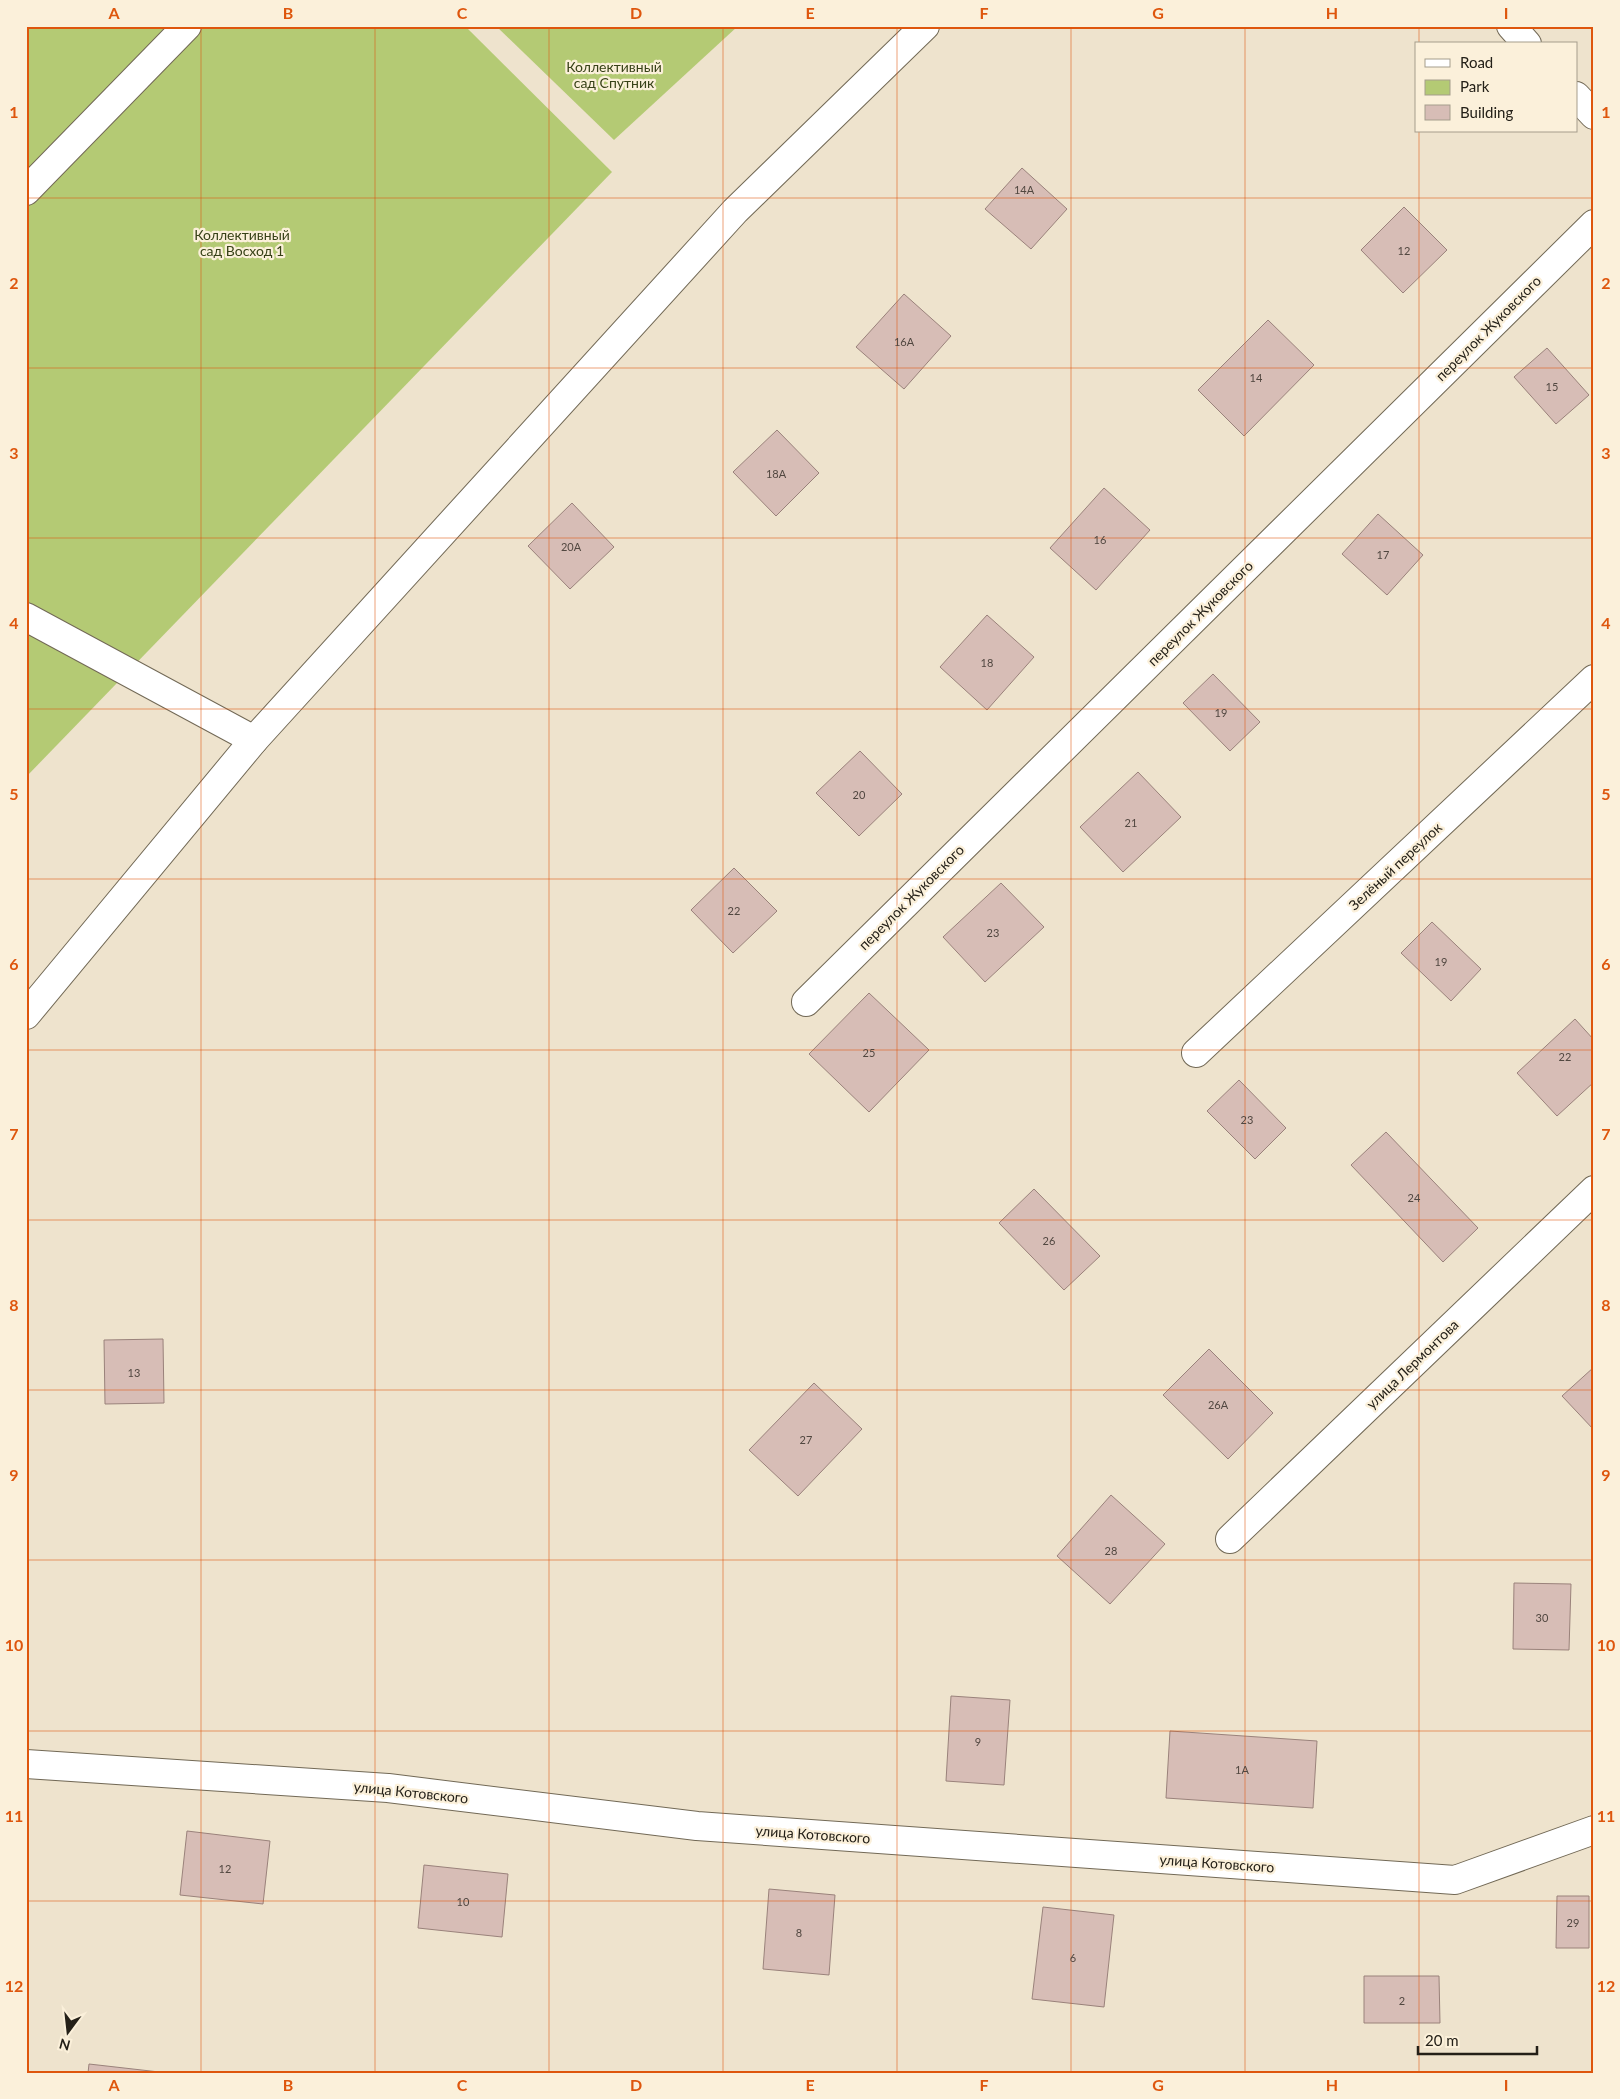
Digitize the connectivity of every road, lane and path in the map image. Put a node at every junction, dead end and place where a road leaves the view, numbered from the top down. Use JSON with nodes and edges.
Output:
{"nodes":[{"id":1,"x":187,"y":26,"type":"edge"},
{"id":2,"x":925,"y":26,"type":"edge"},
{"id":3,"x":1511,"y":26,"type":"edge"},
{"id":4,"x":1525,"y":42,"type":"edge"},
{"id":5,"x":1578,"y":98,"type":"edge"},
{"id":6,"x":1594,"y":115,"type":"edge"},
{"id":7,"x":26,"y":191,"type":"edge"},
{"id":8,"x":1594,"y":224,"type":"edge"},
{"id":9,"x":26,"y":617,"type":"edge"},
{"id":10,"x":1594,"y":679,"type":"edge"},
{"id":11,"x":254,"y":740,"type":"junction"},
{"id":12,"x":806,"y":1002,"type":"dead end"},
{"id":13,"x":26,"y":1015,"type":"edge"},
{"id":14,"x":1196,"y":1053,"type":"dead end"},
{"id":15,"x":1594,"y":1190,"type":"edge"},
{"id":16,"x":1230,"y":1539,"type":"dead end"},
{"id":17,"x":26,"y":1764,"type":"edge"},
{"id":18,"x":1594,"y":1830,"type":"edge"}],
"edges":[{"from":1,"to":7,"type":"street"},
{"from":2,"to":11,"type":"street"},
{"from":3,"to":4,"type":"street"},
{"from":5,"to":6,"type":"street"},
{"from":8,"to":12,"type":"street","name":"переулок Жуковского"},
{"from":9,"to":11,"type":"street"},
{"from":10,"to":14,"type":"street","name":"Зелёный переулок"},
{"from":11,"to":13,"type":"street"},
{"from":15,"to":16,"type":"street","name":"улица Лермонтова"},
{"from":17,"to":18,"type":"street","name":"улица Котовского"}]}
